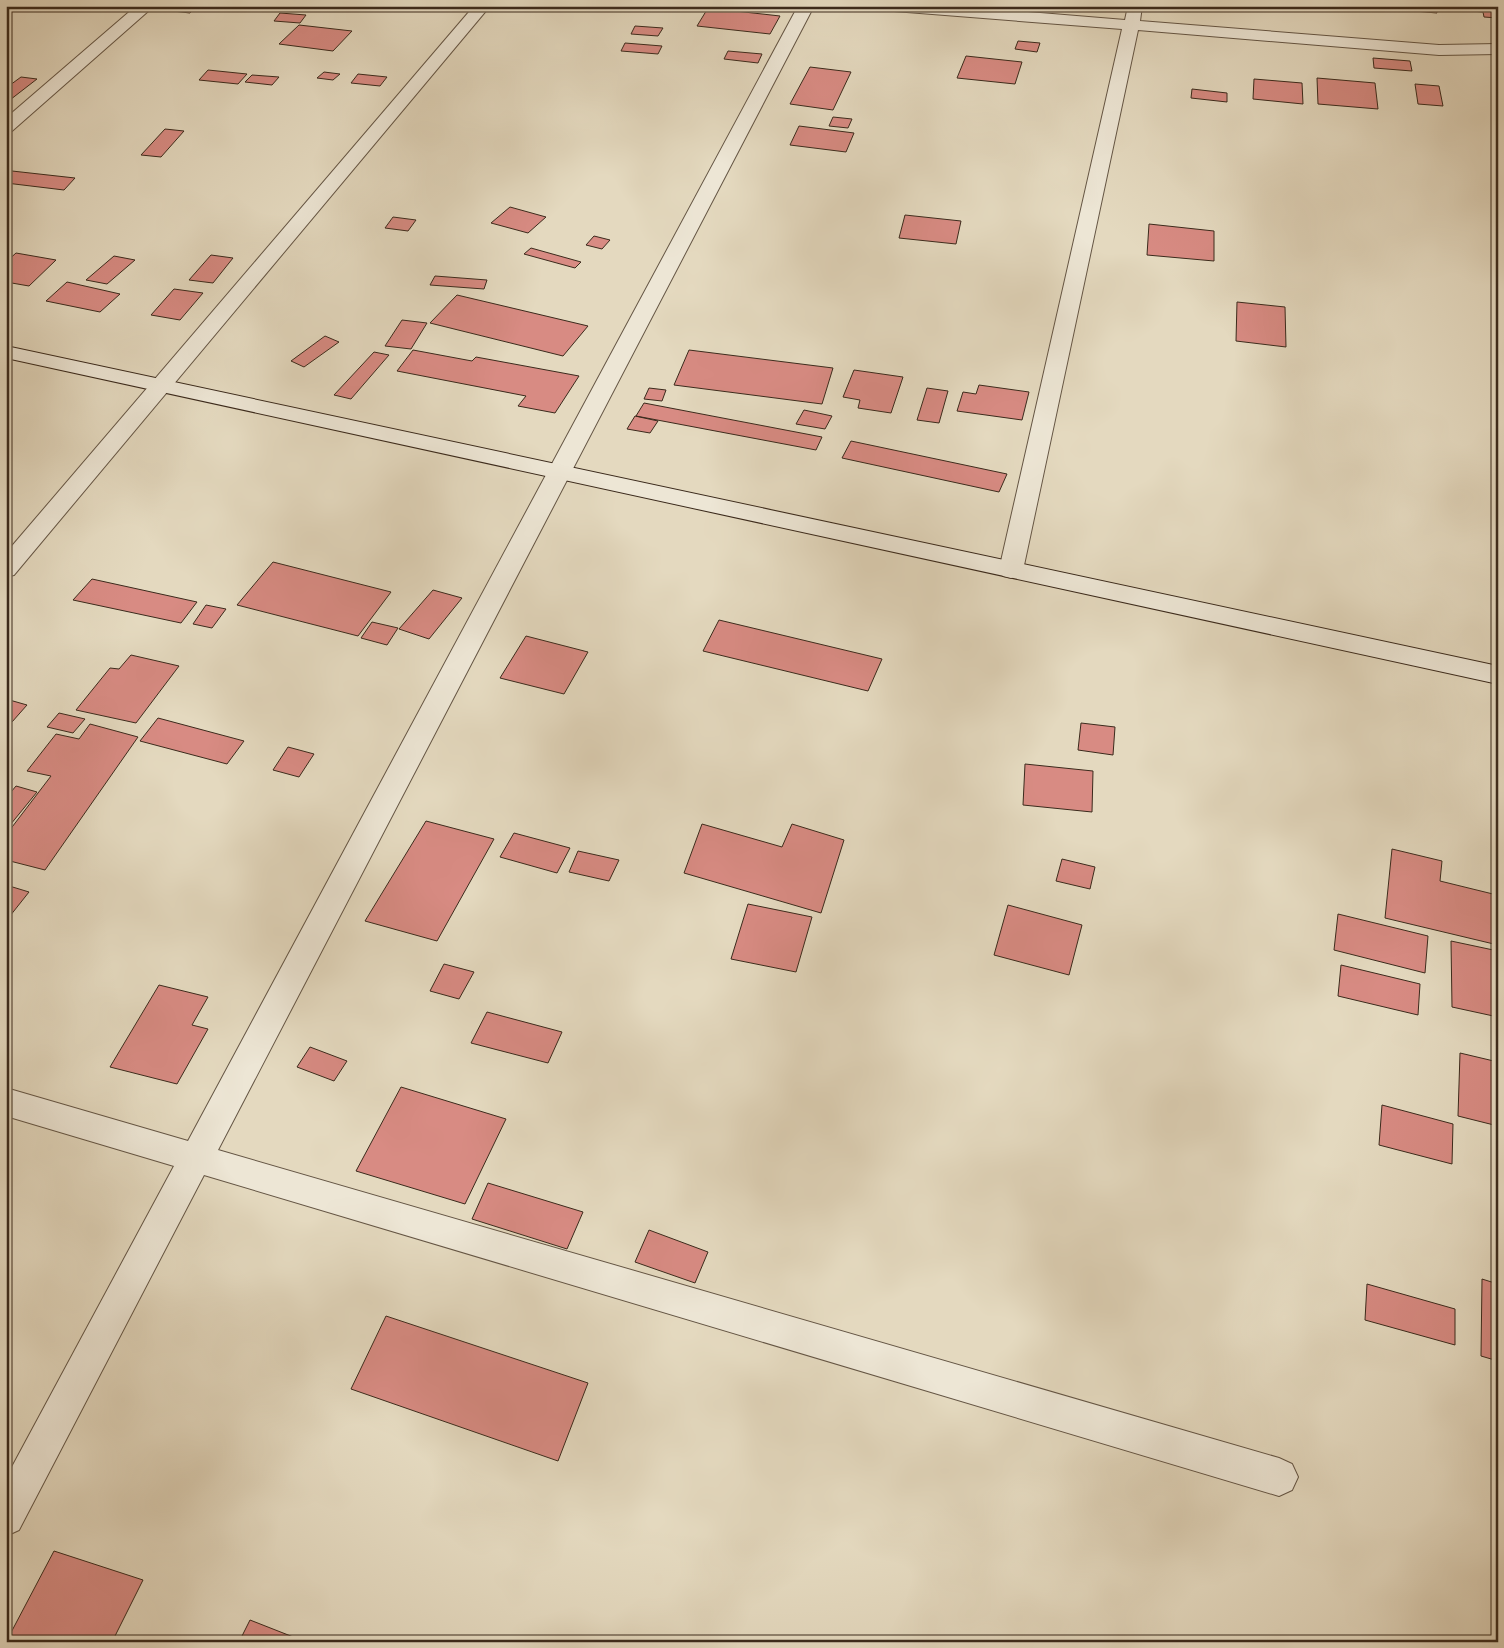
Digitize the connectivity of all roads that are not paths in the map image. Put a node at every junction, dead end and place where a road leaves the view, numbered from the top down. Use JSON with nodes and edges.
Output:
{"nodes":[{"id":1,"x":146,"y":6,"type":"edge"},
{"id":2,"x":482,"y":6,"type":"edge"},
{"id":3,"x":806,"y":6,"type":"edge"},
{"id":4,"x":894,"y":6,"type":"edge"},
{"id":5,"x":1134,"y":16,"type":"edge"},
{"id":6,"x":1498,"y":49,"type":"edge"},
{"id":7,"x":6,"y":126,"type":"edge"},
{"id":8,"x":6,"y":352,"type":"edge"},
{"id":9,"x":161,"y":386,"type":"junction"},
{"id":10,"x":559,"y":473,"type":"junction"},
{"id":11,"x":6,"y":569,"type":"edge"},
{"id":12,"x":1011,"y":570,"type":"junction"},
{"id":13,"x":1498,"y":675,"type":"edge"},
{"id":14,"x":6,"y":1102,"type":"edge"},
{"id":15,"x":196,"y":1158,"type":"junction"},
{"id":16,"x":1279,"y":1477,"type":"dead end"},
{"id":17,"x":6,"y":1517,"type":"edge"}],
"edges":[{"from":1,"to":7,"type":"street"},
{"from":2,"to":9,"type":"street"},
{"from":3,"to":10,"type":"street"},
{"from":4,"to":5,"type":"street"},
{"from":5,"to":6,"type":"street"},
{"from":5,"to":12,"type":"street"},
{"from":8,"to":9,"type":"street"},
{"from":9,"to":10,"type":"street"},
{"from":9,"to":11,"type":"street"},
{"from":10,"to":12,"type":"street"},
{"from":10,"to":15,"type":"street"},
{"from":12,"to":13,"type":"street"},
{"from":14,"to":15,"type":"street"},
{"from":15,"to":16,"type":"street"},
{"from":15,"to":17,"type":"street"}]}
